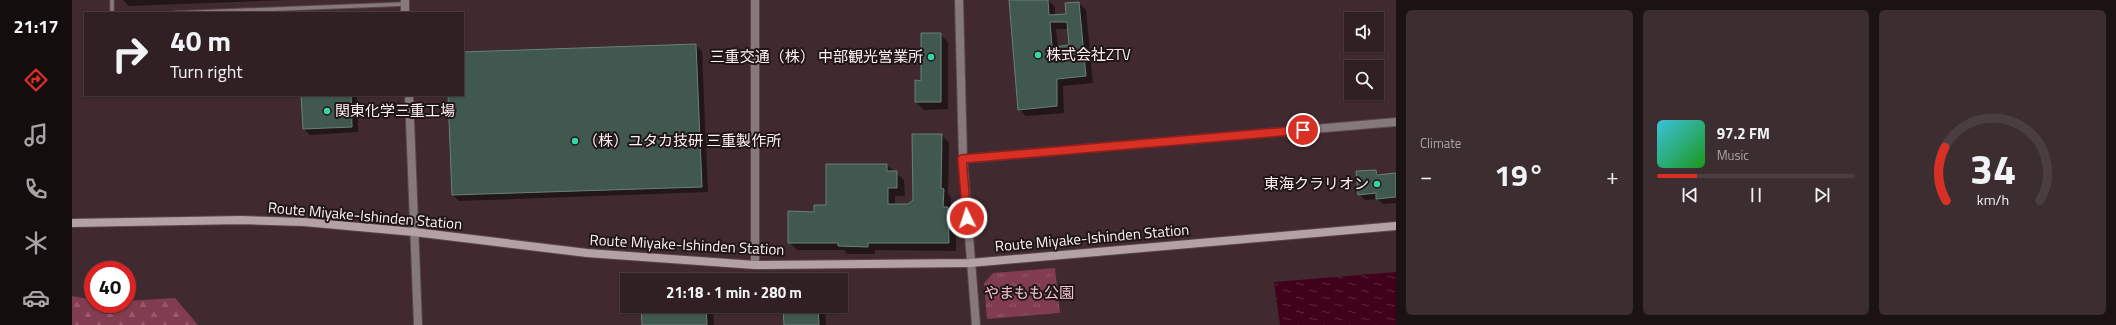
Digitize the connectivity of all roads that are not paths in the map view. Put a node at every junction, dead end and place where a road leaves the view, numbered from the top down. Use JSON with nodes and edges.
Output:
{"nodes":[{"id":1,"x":112,"y":0,"type":"edge"},
{"id":2,"x":365,"y":0,"type":"edge"},
{"id":3,"x":755,"y":0,"type":"edge"},
{"id":4,"x":959,"y":0,"type":"edge"},
{"id":5,"x":405,"y":2,"type":"edge"},
{"id":6,"x":365,"y":5,"type":"junction"},
{"id":7,"x":112,"y":12,"type":"edge"},
{"id":8,"x":199,"y":12,"type":"edge"},
{"id":9,"x":409,"y":96,"type":"edge"},
{"id":10,"x":1396,"y":122,"type":"edge"},
{"id":11,"x":962,"y":159,"type":"junction"},
{"id":12,"x":72,"y":223,"type":"edge"},
{"id":13,"x":1396,"y":226,"type":"edge"},
{"id":14,"x":414,"y":232,"type":"junction"},
{"id":15,"x":970,"y":263,"type":"junction"},
{"id":16,"x":755,"y":265,"type":"junction"},
{"id":17,"x":418,"y":325,"type":"edge"},
{"id":18,"x":976,"y":325,"type":"edge"}],
"edges":[{"from":1,"to":7,"type":"lane"},
{"from":2,"to":6,"type":"lane"},
{"from":3,"to":16,"type":"street"},
{"from":4,"to":11,"type":"street"},
{"from":5,"to":6,"type":"lane"},
{"from":6,"to":8,"type":"lane"},
{"from":9,"to":14,"type":"street"},
{"from":10,"to":11,"type":"street"},
{"from":11,"to":15,"type":"street"},
{"from":12,"to":14,"type":"main road","name":"Route Miyake-Ishinden Station"},
{"from":13,"to":15,"type":"main road","name":"Route Miyake-Ishinden Station"},
{"from":14,"to":16,"type":"main road","name":"Route Miyake-Ishinden Station"},
{"from":14,"to":17,"type":"street"},
{"from":15,"to":16,"type":"main road","name":"Route Miyake-Ishinden Station"},
{"from":15,"to":18,"type":"street"}]}
